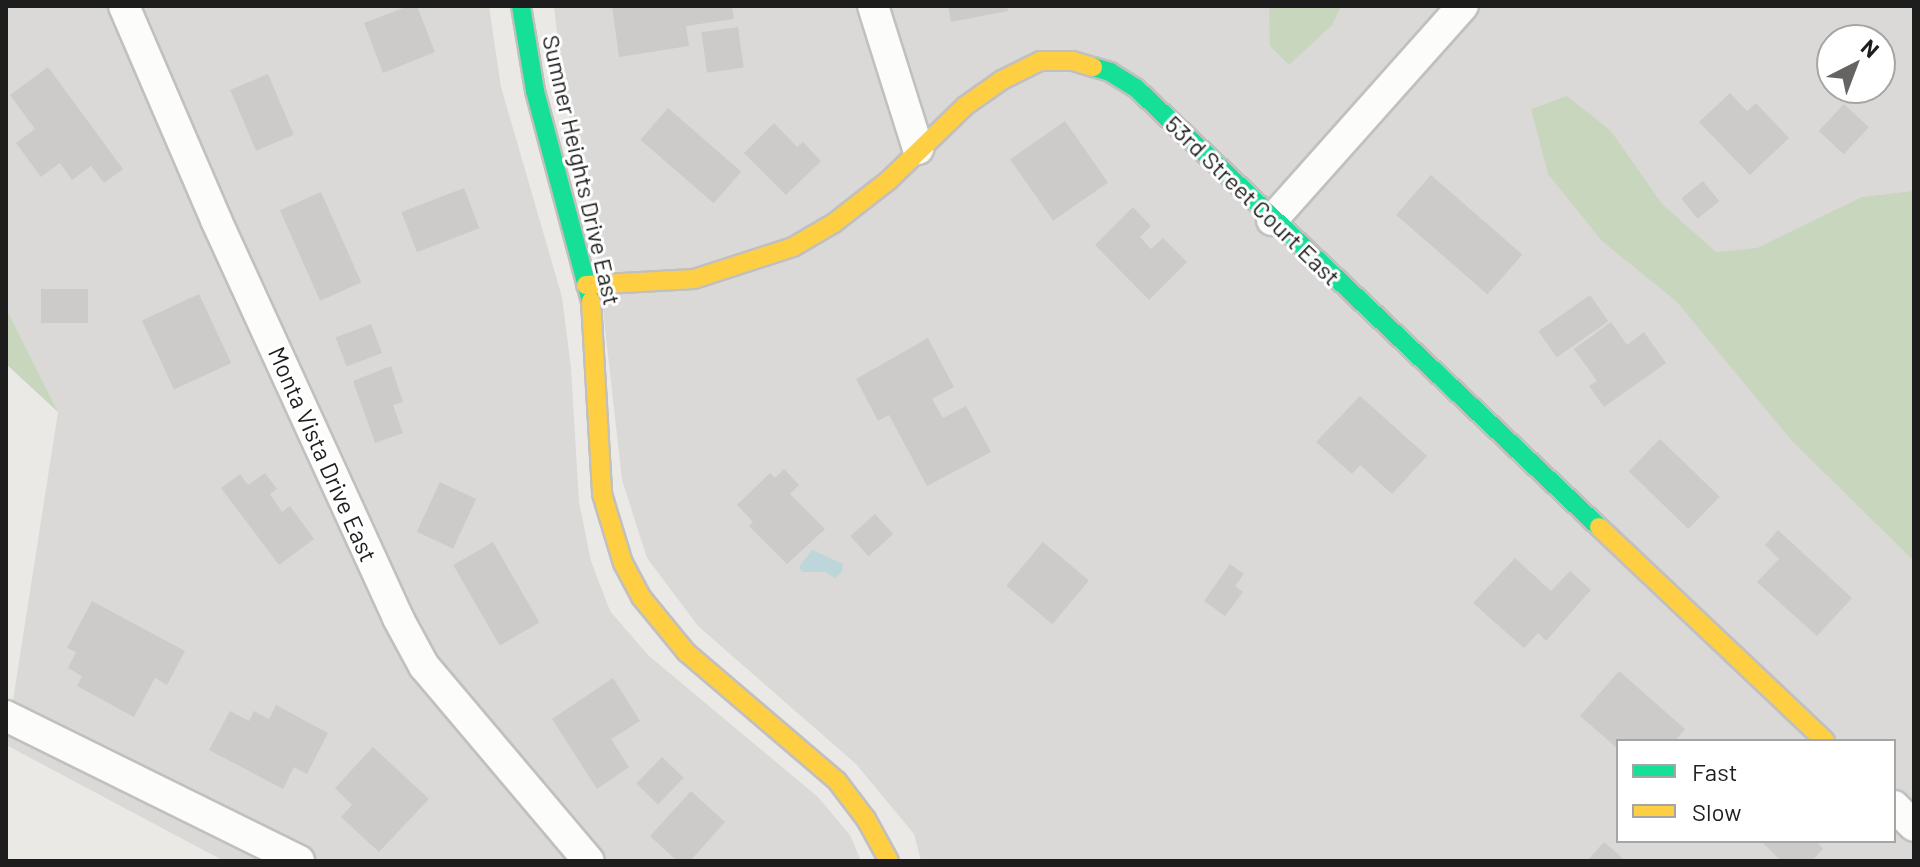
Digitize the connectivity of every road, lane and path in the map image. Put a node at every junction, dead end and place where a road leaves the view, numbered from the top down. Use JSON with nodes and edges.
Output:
{"nodes":[{"id":1,"x":124,"y":6,"type":"edge"},
{"id":2,"x":521,"y":6,"type":"edge"},
{"id":3,"x":873,"y":6,"type":"edge"},
{"id":4,"x":1463,"y":6,"type":"edge"},
{"id":5,"x":918,"y":149,"type":"junction"},
{"id":6,"x":1272,"y":220,"type":"junction"},
{"id":7,"x":586,"y":285,"type":"junction"},
{"id":8,"x":6,"y":716,"type":"edge"},
{"id":9,"x":1823,"y":739,"type":"edge"},
{"id":10,"x":1896,"y":808,"type":"edge"},
{"id":11,"x":1914,"y":826,"type":"edge"},
{"id":12,"x":299,"y":861,"type":"edge"},
{"id":13,"x":589,"y":861,"type":"edge"},
{"id":14,"x":889,"y":861,"type":"edge"}],
"edges":[{"from":1,"to":13,"type":"street","name":"Monta Vista Drive East"},
{"from":2,"to":7,"type":"street","name":"Sumner Heights Drive East"},
{"from":3,"to":5,"type":"street"},
{"from":4,"to":6,"type":"street"},
{"from":5,"to":6,"type":"street","name":"53rd Street Court East"},
{"from":5,"to":7,"type":"street","name":"53rd Street Court East"},
{"from":6,"to":9,"type":"street","name":"53rd Street Court East"},
{"from":7,"to":14,"type":"street","name":"Sumner Heights Drive East"},
{"from":8,"to":12,"type":"street"},
{"from":10,"to":11,"type":"street"}]}
